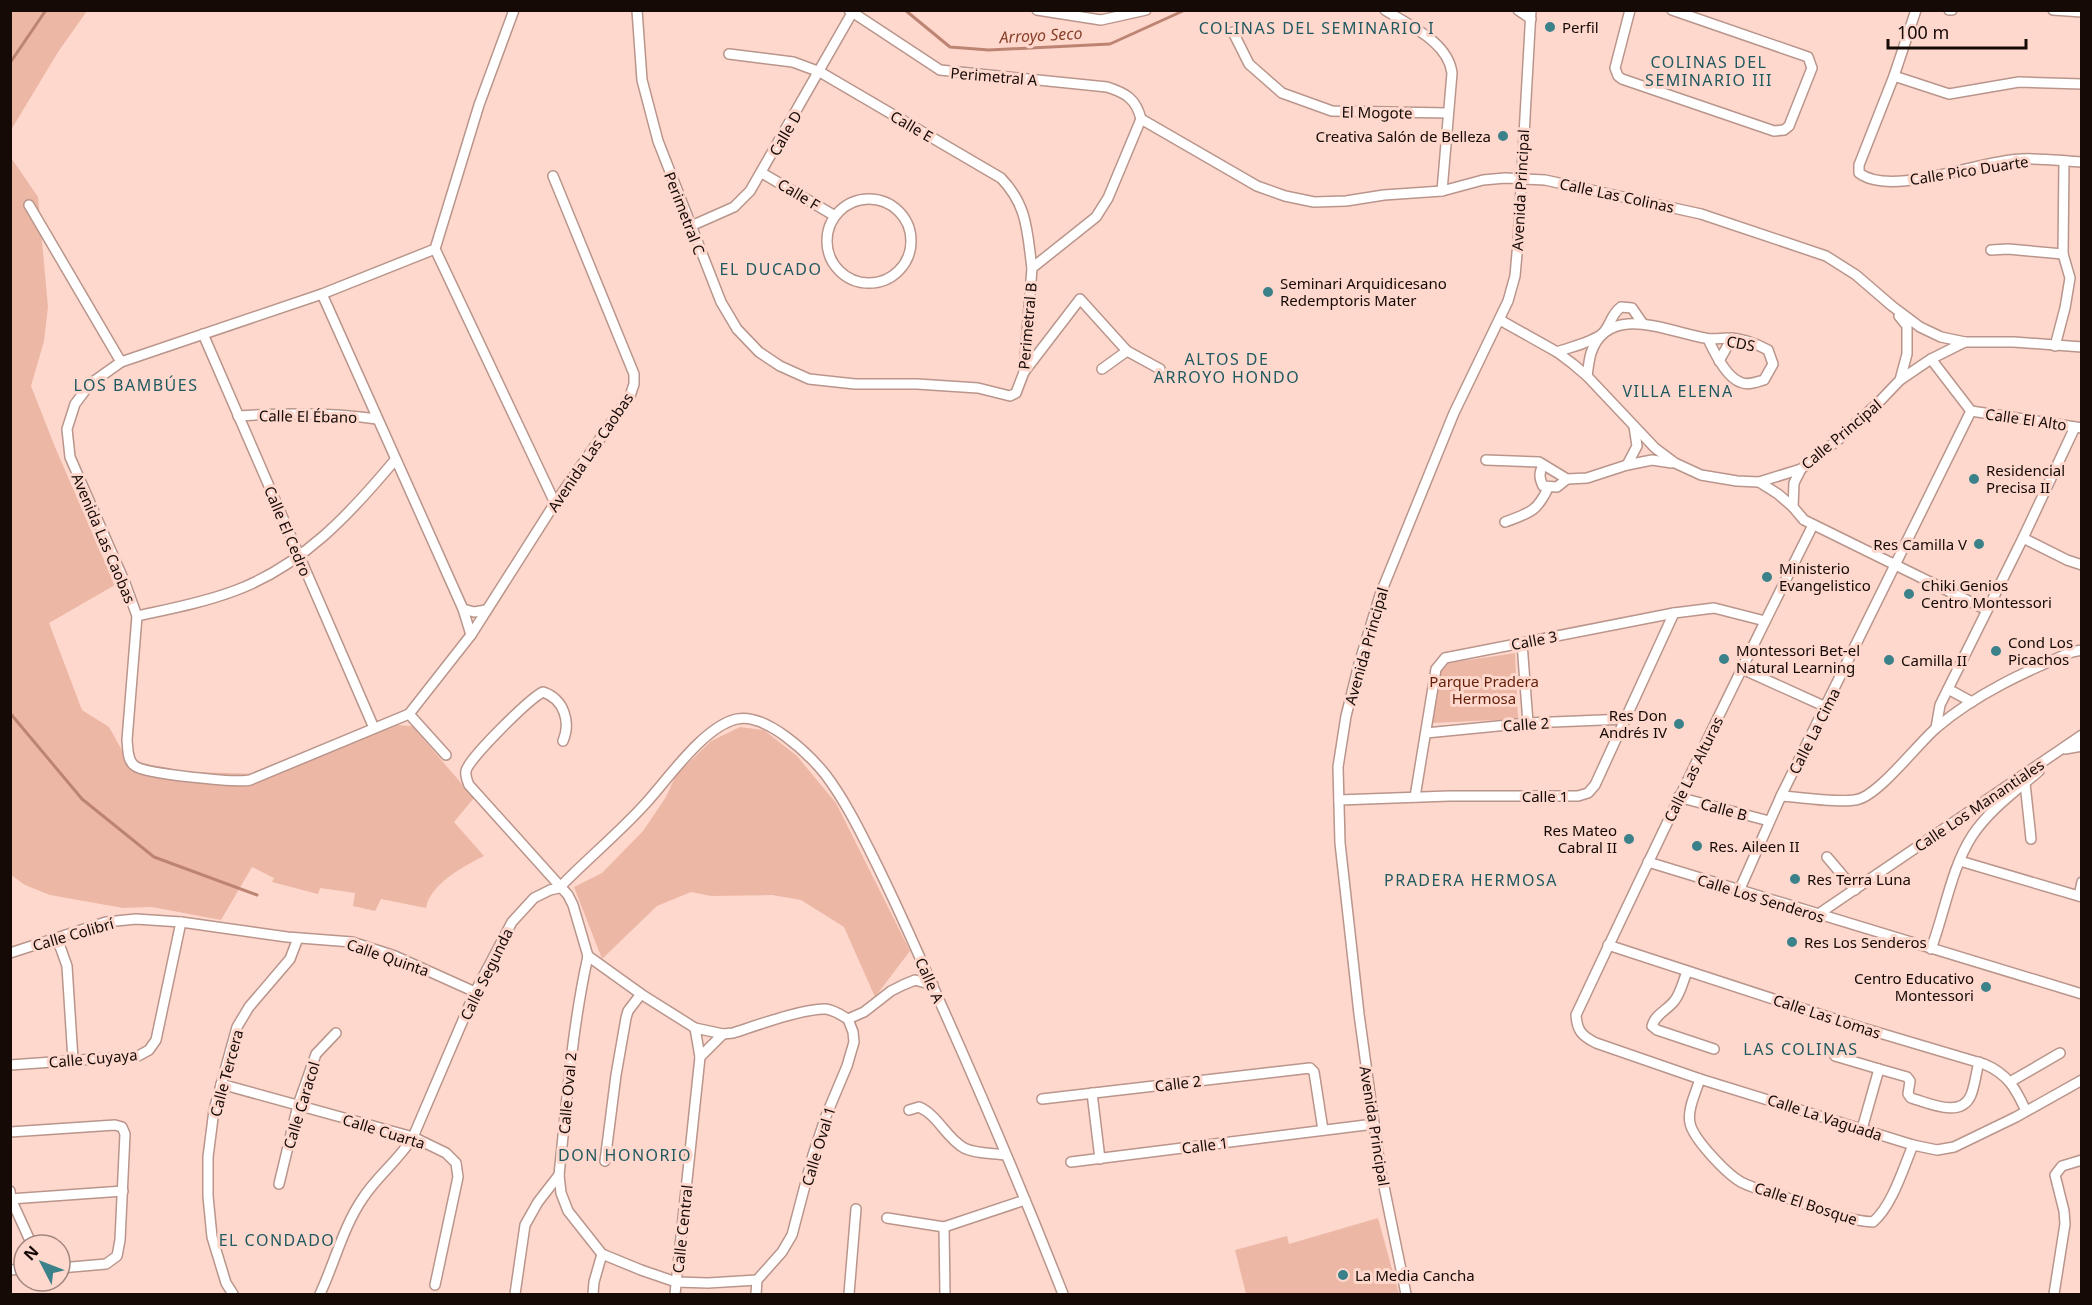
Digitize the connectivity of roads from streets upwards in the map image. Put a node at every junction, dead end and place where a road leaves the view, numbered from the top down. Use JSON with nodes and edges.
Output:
{"nodes":[{"id":1,"x":514,"y":10,"type":"edge"},
{"id":2,"x":637,"y":10,"type":"edge"},
{"id":3,"x":1037,"y":10,"type":"edge"},
{"id":4,"x":1146,"y":10,"type":"edge"},
{"id":5,"x":1385,"y":10,"type":"edge"},
{"id":6,"x":1518,"y":10,"type":"edge"},
{"id":7,"x":1630,"y":10,"type":"edge"},
{"id":8,"x":1672,"y":10,"type":"edge"},
{"id":9,"x":1916,"y":10,"type":"edge"},
{"id":10,"x":2054,"y":10,"type":"edge"},
{"id":11,"x":851,"y":12,"type":"edge"},
{"id":12,"x":2082,"y":12,"type":"edge"},
{"id":13,"x":1531,"y":15,"type":"edge"},
{"id":14,"x":1233,"y":32,"type":"dead end"},
{"id":15,"x":729,"y":54,"type":"dead end"},
{"id":16,"x":820,"y":72,"type":"junction"},
{"id":17,"x":1894,"y":76,"type":"junction"},
{"id":18,"x":2082,"y":84,"type":"edge"},
{"id":19,"x":1448,"y":113,"type":"junction"},
{"id":20,"x":1141,"y":119,"type":"junction"},
{"id":21,"x":2064,"y":161,"type":"junction"},
{"id":22,"x":2082,"y":162,"type":"edge"},
{"id":23,"x":762,"y":173,"type":"junction"},
{"id":24,"x":553,"y":176,"type":"dead end"},
{"id":25,"x":1521,"y":178,"type":"junction"},
{"id":26,"x":1442,"y":191,"type":"junction"},
{"id":27,"x":29,"y":205,"type":"dead end"},
{"id":28,"x":835,"y":216,"type":"junction"},
{"id":29,"x":691,"y":226,"type":"junction"},
{"id":30,"x":435,"y":249,"type":"junction"},
{"id":31,"x":1991,"y":250,"type":"dead end"},
{"id":32,"x":2063,"y":254,"type":"junction"},
{"id":33,"x":1032,"y":268,"type":"junction"},
{"id":34,"x":322,"y":294,"type":"junction"},
{"id":35,"x":1892,"y":306,"type":"junction"},
{"id":36,"x":1500,"y":320,"type":"junction"},
{"id":37,"x":1643,"y":324,"type":"junction"},
{"id":38,"x":203,"y":334,"type":"junction"},
{"id":39,"x":1601,"y":334,"type":"junction"},
{"id":40,"x":1732,"y":338,"type":"junction"},
{"id":41,"x":1708,"y":339,"type":"junction"},
{"id":42,"x":1965,"y":342,"type":"junction"},
{"id":43,"x":2055,"y":346,"type":"junction"},
{"id":44,"x":2082,"y":347,"type":"edge"},
{"id":45,"x":1127,"y":351,"type":"junction"},
{"id":46,"x":1557,"y":352,"type":"junction"},
{"id":47,"x":1931,"y":359,"type":"junction"},
{"id":48,"x":121,"y":362,"type":"junction"},
{"id":49,"x":1719,"y":362,"type":"junction"},
{"id":50,"x":1102,"y":369,"type":"dead end"},
{"id":51,"x":1160,"y":369,"type":"dead end"},
{"id":52,"x":1024,"y":372,"type":"junction"},
{"id":53,"x":1587,"y":376,"type":"junction"},
{"id":54,"x":1900,"y":380,"type":"junction"},
{"id":55,"x":1016,"y":393,"type":"joint"},
{"id":56,"x":1971,"y":411,"type":"junction"},
{"id":57,"x":238,"y":416,"type":"junction"},
{"id":58,"x":377,"y":419,"type":"junction"},
{"id":59,"x":1634,"y":426,"type":"junction"},
{"id":60,"x":2078,"y":427,"type":"edge"},
{"id":61,"x":395,"y":460,"type":"junction"},
{"id":62,"x":1486,"y":460,"type":"dead end"},
{"id":63,"x":1675,"y":463,"type":"junction"},
{"id":64,"x":1543,"y":465,"type":"junction"},
{"id":65,"x":1628,"y":465,"type":"junction"},
{"id":66,"x":1801,"y":469,"type":"junction"},
{"id":67,"x":1567,"y":480,"type":"junction"},
{"id":68,"x":1759,"y":482,"type":"junction"},
{"id":69,"x":1548,"y":488,"type":"junction"},
{"id":70,"x":555,"y":503,"type":"junction"},
{"id":71,"x":1793,"y":507,"type":"junction"},
{"id":72,"x":1505,"y":522,"type":"dead end"},
{"id":73,"x":1813,"y":525,"type":"junction"},
{"id":74,"x":2023,"y":538,"type":"junction"},
{"id":75,"x":299,"y":556,"type":"junction"},
{"id":76,"x":1896,"y":564,"type":"junction"},
{"id":77,"x":2082,"y":565,"type":"edge"},
{"id":78,"x":463,"y":609,"type":"junction"},
{"id":79,"x":486,"y":610,"type":"junction"},
{"id":80,"x":1987,"y":610,"type":"junction"},
{"id":81,"x":1674,"y":614,"type":"junction"},
{"id":82,"x":136,"y":616,"type":"junction"},
{"id":83,"x":1765,"y":621,"type":"junction"},
{"id":84,"x":471,"y":635,"type":"junction"},
{"id":85,"x":1522,"y":643,"type":"junction"},
{"id":86,"x":2082,"y":650,"type":"edge"},
{"id":87,"x":1742,"y":669,"type":"junction"},
{"id":88,"x":1948,"y":689,"type":"junction"},
{"id":89,"x":1972,"y":702,"type":"junction"},
{"id":90,"x":1826,"y":707,"type":"junction"},
{"id":91,"x":409,"y":714,"type":"junction"},
{"id":92,"x":1627,"y":719,"type":"junction"},
{"id":93,"x":734,"y":720,"type":"joint"},
{"id":94,"x":1528,"y":723,"type":"junction"},
{"id":95,"x":375,"y":728,"type":"junction"},
{"id":96,"x":1936,"y":728,"type":"junction"},
{"id":97,"x":1426,"y":733,"type":"junction"},
{"id":98,"x":2082,"y":735,"type":"edge"},
{"id":99,"x":563,"y":741,"type":"dead end"},
{"id":100,"x":2082,"y":746,"type":"edge"},
{"id":101,"x":2062,"y":750,"type":"junction"},
{"id":102,"x":446,"y":755,"type":"dead end"},
{"id":103,"x":2025,"y":783,"type":"junction"},
{"id":104,"x":1781,"y":796,"type":"junction"},
{"id":105,"x":1415,"y":797,"type":"junction"},
{"id":106,"x":1678,"y":797,"type":"junction"},
{"id":107,"x":1339,"y":800,"type":"junction"},
{"id":108,"x":1769,"y":821,"type":"junction"},
{"id":109,"x":2031,"y":839,"type":"dead end"},
{"id":110,"x":1827,"y":857,"type":"dead end"},
{"id":111,"x":1960,"y":861,"type":"junction"},
{"id":112,"x":1648,"y":862,"type":"junction"},
{"id":113,"x":2082,"y":882,"type":"edge"},
{"id":114,"x":560,"y":888,"type":"junction"},
{"id":115,"x":1855,"y":890,"type":"junction"},
{"id":116,"x":1739,"y":891,"type":"junction"},
{"id":117,"x":2080,"y":896,"type":"edge"},
{"id":118,"x":1817,"y":915,"type":"junction"},
{"id":119,"x":181,"y":922,"type":"junction"},
{"id":120,"x":208,"y":926,"type":"joint"},
{"id":121,"x":57,"y":938,"type":"junction"},
{"id":122,"x":298,"y":938,"type":"junction"},
{"id":123,"x":1608,"y":945,"type":"junction"},
{"id":124,"x":1931,"y":949,"type":"junction"},
{"id":125,"x":10,"y":953,"type":"edge"},
{"id":126,"x":588,"y":956,"type":"junction"},
{"id":127,"x":1687,"y":972,"type":"junction"},
{"id":128,"x":933,"y":985,"type":"junction"},
{"id":129,"x":475,"y":992,"type":"junction"},
{"id":130,"x":641,"y":994,"type":"junction"},
{"id":131,"x":2082,"y":994,"type":"edge"},
{"id":132,"x":1576,"y":1015,"type":"joint"},
{"id":133,"x":848,"y":1020,"type":"junction"},
{"id":134,"x":695,"y":1028,"type":"junction"},
{"id":135,"x":336,"y":1033,"type":"dead end"},
{"id":136,"x":723,"y":1034,"type":"junction"},
{"id":137,"x":1714,"y":1049,"type":"dead end"},
{"id":138,"x":2060,"y":1053,"type":"dead end"},
{"id":139,"x":1835,"y":1056,"type":"dead end"},
{"id":140,"x":700,"y":1057,"type":"junction"},
{"id":141,"x":73,"y":1060,"type":"junction"},
{"id":142,"x":1979,"y":1062,"type":"junction"},
{"id":143,"x":10,"y":1065,"type":"edge"},
{"id":144,"x":1879,"y":1069,"type":"junction"},
{"id":145,"x":1700,"y":1079,"type":"junction"},
{"id":146,"x":2082,"y":1080,"type":"edge"},
{"id":147,"x":2010,"y":1082,"type":"junction"},
{"id":148,"x":221,"y":1084,"type":"junction"},
{"id":149,"x":1092,"y":1093,"type":"junction"},
{"id":150,"x":1042,"y":1099,"type":"dead end"},
{"id":151,"x":298,"y":1105,"type":"junction"},
{"id":152,"x":909,"y":1110,"type":"dead end"},
{"id":153,"x":2026,"y":1112,"type":"junction"},
{"id":154,"x":1374,"y":1124,"type":"junction"},
{"id":155,"x":1862,"y":1129,"type":"junction"},
{"id":156,"x":1323,"y":1130,"type":"junction"},
{"id":157,"x":10,"y":1132,"type":"edge"},
{"id":158,"x":413,"y":1137,"type":"junction"},
{"id":159,"x":1913,"y":1145,"type":"junction"},
{"id":160,"x":1006,"y":1155,"type":"junction"},
{"id":161,"x":1100,"y":1159,"type":"junction"},
{"id":162,"x":2082,"y":1160,"type":"edge"},
{"id":163,"x":605,"y":1161,"type":"dead end"},
{"id":164,"x":1071,"y":1162,"type":"dead end"},
{"id":165,"x":560,"y":1175,"type":"junction"},
{"id":166,"x":279,"y":1184,"type":"dead end"},
{"id":167,"x":10,"y":1191,"type":"edge"},
{"id":168,"x":123,"y":1191,"type":"junction"},
{"id":169,"x":11,"y":1199,"type":"edge"},
{"id":170,"x":1025,"y":1200,"type":"junction"},
{"id":171,"x":856,"y":1209,"type":"dead end"},
{"id":172,"x":887,"y":1218,"type":"dead end"},
{"id":173,"x":944,"y":1227,"type":"junction"},
{"id":174,"x":27,"y":1233,"type":"edge"},
{"id":175,"x":602,"y":1254,"type":"junction"},
{"id":176,"x":72,"y":1267,"type":"edge"},
{"id":177,"x":758,"y":1280,"type":"junction"},
{"id":178,"x":676,"y":1282,"type":"junction"},
{"id":179,"x":435,"y":1285,"type":"dead end"},
{"id":180,"x":233,"y":1294,"type":"edge"},
{"id":181,"x":320,"y":1294,"type":"edge"},
{"id":182,"x":515,"y":1294,"type":"edge"},
{"id":183,"x":593,"y":1294,"type":"edge"},
{"id":184,"x":675,"y":1294,"type":"edge"},
{"id":185,"x":756,"y":1294,"type":"edge"},
{"id":186,"x":849,"y":1294,"type":"edge"},
{"id":187,"x":945,"y":1294,"type":"edge"},
{"id":188,"x":1063,"y":1294,"type":"edge"},
{"id":189,"x":1406,"y":1294,"type":"edge"},
{"id":190,"x":2054,"y":1294,"type":"edge"}],
"edges":[{"from":1,"to":30,"type":"street"},
{"from":2,"to":29,"type":"street","name":"Perimetral C"},
{"from":3,"to":4,"type":"street"},
{"from":5,"to":19,"type":"street"},
{"from":6,"to":13,"type":"street"},
{"from":7,"to":8,"type":"street"},
{"from":9,"to":17,"type":"street"},
{"from":10,"to":12,"type":"street"},
{"from":11,"to":16,"type":"street","name":"Calle D"},
{"from":11,"to":20,"type":"street","name":"Perimetral A"},
{"from":13,"to":25,"type":"street","name":"Avenida Principal"},
{"from":14,"to":19,"type":"street","name":"El Mogote"},
{"from":15,"to":16,"type":"street","name":"Calle E"},
{"from":16,"to":23,"type":"street","name":"Calle D"},
{"from":16,"to":33,"type":"street","name":"Calle E"},
{"from":17,"to":18,"type":"street"},
{"from":17,"to":21,"type":"street","name":"Calle Pico Duarte"},
{"from":19,"to":26,"type":"street"},
{"from":20,"to":26,"type":"street","name":"Calle Las Colinas"},
{"from":20,"to":33,"type":"street","name":"Perimetral B"},
{"from":21,"to":22,"type":"street","name":"Calle Pico Duarte"},
{"from":21,"to":32,"type":"street"},
{"from":23,"to":28,"type":"street","name":"Calle F"},
{"from":23,"to":29,"type":"street","name":"Calle D"},
{"from":24,"to":70,"type":"street","name":"Avenida Las Caobas"},
{"from":25,"to":26,"type":"street","name":"Calle Las Colinas"},
{"from":25,"to":35,"type":"street","name":"Calle Las Colinas"},
{"from":25,"to":36,"type":"street","name":"Avenida Principal"},
{"from":27,"to":48,"type":"street"},
{"from":28,"to":28,"type":"street","name":"Calle F"},
{"from":29,"to":55,"type":"street","name":"Perimetral C"},
{"from":30,"to":34,"type":"street","name":"Avenida Las Caobas"},
{"from":30,"to":70,"type":"street"},
{"from":31,"to":32,"type":"street"},
{"from":32,"to":43,"type":"street"},
{"from":33,"to":52,"type":"street","name":"Perimetral B"},
{"from":34,"to":38,"type":"street","name":"Avenida Las Caobas"},
{"from":34,"to":58,"type":"street"},
{"from":35,"to":42,"type":"street","name":"Calle Las Colinas"},
{"from":35,"to":54,"type":"street"},
{"from":36,"to":46,"type":"street","name":"Calle Principal"},
{"from":36,"to":107,"type":"street","name":"Avenida Principal"},
{"from":37,"to":39,"type":"street","name":"CDS"},
{"from":37,"to":39,"type":"street"},
{"from":37,"to":41,"type":"street","name":"CDS"},
{"from":38,"to":48,"type":"street","name":"Avenida Las Caobas"},
{"from":38,"to":57,"type":"street","name":"Calle El Cedro"},
{"from":39,"to":46,"type":"street","name":"CDS"},
{"from":39,"to":53,"type":"street"},
{"from":40,"to":41,"type":"street","name":"CDS"},
{"from":40,"to":49,"type":"street"},
{"from":40,"to":49,"type":"street","name":"CDS"},
{"from":41,"to":49,"type":"street","name":"CDS"},
{"from":42,"to":43,"type":"street","name":"Calle Las Colinas"},
{"from":42,"to":47,"type":"street","name":"Calle Principal"},
{"from":43,"to":44,"type":"street","name":"Calle Las Colinas"},
{"from":45,"to":50,"type":"street"},
{"from":45,"to":51,"type":"street"},
{"from":45,"to":52,"type":"street"},
{"from":46,"to":53,"type":"street","name":"Calle Principal"},
{"from":47,"to":54,"type":"street","name":"Calle Principal"},
{"from":47,"to":56,"type":"street"},
{"from":48,"to":82,"type":"street","name":"Avenida Las Caobas"},
{"from":52,"to":55,"type":"street","name":"Perimetral B"},
{"from":53,"to":59,"type":"street","name":"Calle Principal"},
{"from":54,"to":66,"type":"street","name":"Calle Principal"},
{"from":56,"to":60,"type":"street","name":"Calle El Alto"},
{"from":56,"to":76,"type":"street","name":"Calle La Cima"},
{"from":57,"to":58,"type":"street","name":"Calle El Ébano"},
{"from":57,"to":75,"type":"street","name":"Calle El Cedro"},
{"from":58,"to":61,"type":"street"},
{"from":59,"to":63,"type":"street","name":"Calle Principal"},
{"from":59,"to":65,"type":"street"},
{"from":60,"to":74,"type":"street"},
{"from":61,"to":75,"type":"street"},
{"from":61,"to":78,"type":"street"},
{"from":62,"to":64,"type":"street"},
{"from":63,"to":65,"type":"street"},
{"from":63,"to":68,"type":"street","name":"Calle Principal"},
{"from":64,"to":67,"type":"street"},
{"from":64,"to":69,"type":"street"},
{"from":65,"to":67,"type":"street"},
{"from":66,"to":68,"type":"street","name":"Calle Principal"},
{"from":66,"to":71,"type":"street"},
{"from":67,"to":69,"type":"street"},
{"from":68,"to":71,"type":"street"},
{"from":69,"to":72,"type":"street"},
{"from":70,"to":79,"type":"street","name":"Avenida Las Caobas"},
{"from":71,"to":73,"type":"street"},
{"from":73,"to":76,"type":"street"},
{"from":73,"to":83,"type":"street","name":"Calle Las Alturas"},
{"from":74,"to":77,"type":"street"},
{"from":74,"to":80,"type":"street"},
{"from":75,"to":82,"type":"street"},
{"from":75,"to":95,"type":"street","name":"Calle El Cedro"},
{"from":76,"to":80,"type":"street"},
{"from":76,"to":90,"type":"street","name":"Calle La Cima"},
{"from":78,"to":79,"type":"street"},
{"from":78,"to":84,"type":"street"},
{"from":79,"to":84,"type":"street","name":"Avenida Las Caobas"},
{"from":80,"to":88,"type":"street"},
{"from":81,"to":83,"type":"street","name":"Calle 3"},
{"from":81,"to":85,"type":"street","name":"Calle 3"},
{"from":81,"to":92,"type":"street","name":"Calle 1"},
{"from":82,"to":95,"type":"street","name":"Avenida Las Caobas"},
{"from":83,"to":87,"type":"street","name":"Calle Las Alturas"},
{"from":84,"to":91,"type":"street","name":"Avenida Las Caobas"},
{"from":85,"to":94,"type":"street"},
{"from":85,"to":97,"type":"street","name":"Calle 3"},
{"from":86,"to":89,"type":"street"},
{"from":87,"to":90,"type":"street"},
{"from":87,"to":106,"type":"street","name":"Calle Las Alturas"},
{"from":88,"to":89,"type":"street"},
{"from":88,"to":96,"type":"street"},
{"from":89,"to":96,"type":"street"},
{"from":90,"to":104,"type":"street","name":"Calle La Cima"},
{"from":91,"to":95,"type":"street","name":"Avenida Las Caobas"},
{"from":91,"to":102,"type":"street"},
{"from":92,"to":94,"type":"street","name":"Calle 2"},
{"from":92,"to":105,"type":"street","name":"Calle 1"},
{"from":93,"to":114,"type":"street","name":"Calle Segunda"},
{"from":93,"to":128,"type":"street","name":"Calle A"},
{"from":94,"to":97,"type":"street","name":"Calle 2"},
{"from":96,"to":104,"type":"street"},
{"from":97,"to":105,"type":"street","name":"Calle 3"},
{"from":98,"to":101,"type":"street","name":"Calle Los Manantiales"},
{"from":99,"to":114,"type":"street"},
{"from":100,"to":101,"type":"street"},
{"from":101,"to":103,"type":"street"},
{"from":101,"to":115,"type":"street","name":"Calle Los Manantiales"},
{"from":103,"to":109,"type":"street"},
{"from":103,"to":111,"type":"street"},
{"from":104,"to":108,"type":"street","name":"Calle La Cima"},
{"from":105,"to":107,"type":"street","name":"Calle 1"},
{"from":106,"to":108,"type":"street","name":"Calle B"},
{"from":106,"to":112,"type":"street","name":"Calle Las Alturas"},
{"from":107,"to":154,"type":"street","name":"Avenida Principal"},
{"from":108,"to":116,"type":"street","name":"Calle La Cima"},
{"from":110,"to":115,"type":"street"},
{"from":111,"to":117,"type":"street"},
{"from":111,"to":124,"type":"street"},
{"from":112,"to":116,"type":"street","name":"Calle Los Senderos"},
{"from":112,"to":123,"type":"street","name":"Calle Las Alturas"},
{"from":113,"to":117,"type":"street"},
{"from":114,"to":126,"type":"street"},
{"from":114,"to":129,"type":"street","name":"Calle Segunda"},
{"from":115,"to":118,"type":"street","name":"Calle Los Manantiales"},
{"from":116,"to":118,"type":"street","name":"Calle Los Senderos"},
{"from":118,"to":124,"type":"street","name":"Calle Los Senderos"},
{"from":119,"to":120,"type":"street","name":"Calle Colibrí"},
{"from":119,"to":121,"type":"street","name":"Calle Colibrí"},
{"from":119,"to":141,"type":"street","name":"Calle Cuyaya"},
{"from":120,"to":122,"type":"street","name":"Calle Quinta"},
{"from":121,"to":125,"type":"street","name":"Calle Colibrí"},
{"from":121,"to":141,"type":"street"},
{"from":122,"to":129,"type":"street","name":"Calle Quinta"},
{"from":122,"to":148,"type":"street","name":"Calle Tercera"},
{"from":123,"to":127,"type":"street","name":"Calle Las Lomas"},
{"from":123,"to":132,"type":"street","name":"Calle Las Alturas"},
{"from":124,"to":131,"type":"street","name":"Calle Los Senderos"},
{"from":126,"to":130,"type":"street"},
{"from":126,"to":165,"type":"street","name":"Calle Oval 2"},
{"from":127,"to":137,"type":"street"},
{"from":127,"to":142,"type":"street","name":"Calle Las Lomas"},
{"from":128,"to":133,"type":"street"},
{"from":128,"to":160,"type":"street","name":"Calle A"},
{"from":129,"to":158,"type":"street","name":"Calle Segunda"},
{"from":130,"to":134,"type":"street"},
{"from":130,"to":163,"type":"street"},
{"from":132,"to":145,"type":"street","name":"Calle La Vaguada"},
{"from":133,"to":136,"type":"street"},
{"from":133,"to":177,"type":"street","name":"Calle Oval 1"},
{"from":134,"to":136,"type":"street"},
{"from":134,"to":140,"type":"street","name":"Calle Central"},
{"from":135,"to":151,"type":"street","name":"Calle Caracol"},
{"from":136,"to":140,"type":"street"},
{"from":138,"to":147,"type":"street"},
{"from":139,"to":144,"type":"street"},
{"from":140,"to":178,"type":"street","name":"Calle Central"},
{"from":141,"to":143,"type":"street","name":"Calle Cuyaya"},
{"from":142,"to":144,"type":"street"},
{"from":142,"to":147,"type":"street","name":"Calle Las Lomas"},
{"from":144,"to":155,"type":"street"},
{"from":145,"to":155,"type":"street","name":"Calle La Vaguada"},
{"from":145,"to":159,"type":"street","name":"Calle El Bosque"},
{"from":146,"to":153,"type":"street","name":"Calle La Vaguada"},
{"from":147,"to":153,"type":"street","name":"Calle Las Lomas"},
{"from":148,"to":151,"type":"street","name":"Calle Cuarta"},
{"from":148,"to":180,"type":"street","name":"Calle Tercera"},
{"from":149,"to":150,"type":"street","name":"Calle 2"},
{"from":149,"to":156,"type":"street","name":"Calle 2"},
{"from":149,"to":161,"type":"street"},
{"from":151,"to":158,"type":"street","name":"Calle Cuarta"},
{"from":151,"to":166,"type":"street","name":"Calle Caracol"},
{"from":152,"to":160,"type":"street"},
{"from":153,"to":159,"type":"street","name":"Calle La Vaguada"},
{"from":154,"to":156,"type":"street","name":"Calle 1"},
{"from":154,"to":189,"type":"street","name":"Avenida Principal"},
{"from":155,"to":159,"type":"street","name":"Calle La Vaguada"},
{"from":156,"to":161,"type":"street","name":"Calle 1"},
{"from":157,"to":168,"type":"street"},
{"from":158,"to":179,"type":"street","name":"Calle Cuarta"},
{"from":158,"to":181,"type":"street","name":"Calle Segunda"},
{"from":160,"to":170,"type":"street","name":"Calle A"},
{"from":161,"to":164,"type":"street","name":"Calle 1"},
{"from":162,"to":190,"type":"street"},
{"from":165,"to":175,"type":"street","name":"Calle Oval 2"},
{"from":165,"to":182,"type":"street"},
{"from":167,"to":169,"type":"street"},
{"from":168,"to":169,"type":"street"},
{"from":168,"to":176,"type":"street"},
{"from":169,"to":174,"type":"street"},
{"from":170,"to":173,"type":"street"},
{"from":170,"to":188,"type":"street","name":"Calle A"},
{"from":171,"to":186,"type":"street"},
{"from":172,"to":173,"type":"street"},
{"from":173,"to":187,"type":"street"},
{"from":175,"to":178,"type":"street","name":"Calle Oval 2"},
{"from":175,"to":183,"type":"street"},
{"from":177,"to":178,"type":"street"},
{"from":177,"to":185,"type":"street"},
{"from":178,"to":184,"type":"street","name":"Calle Central"}]}
